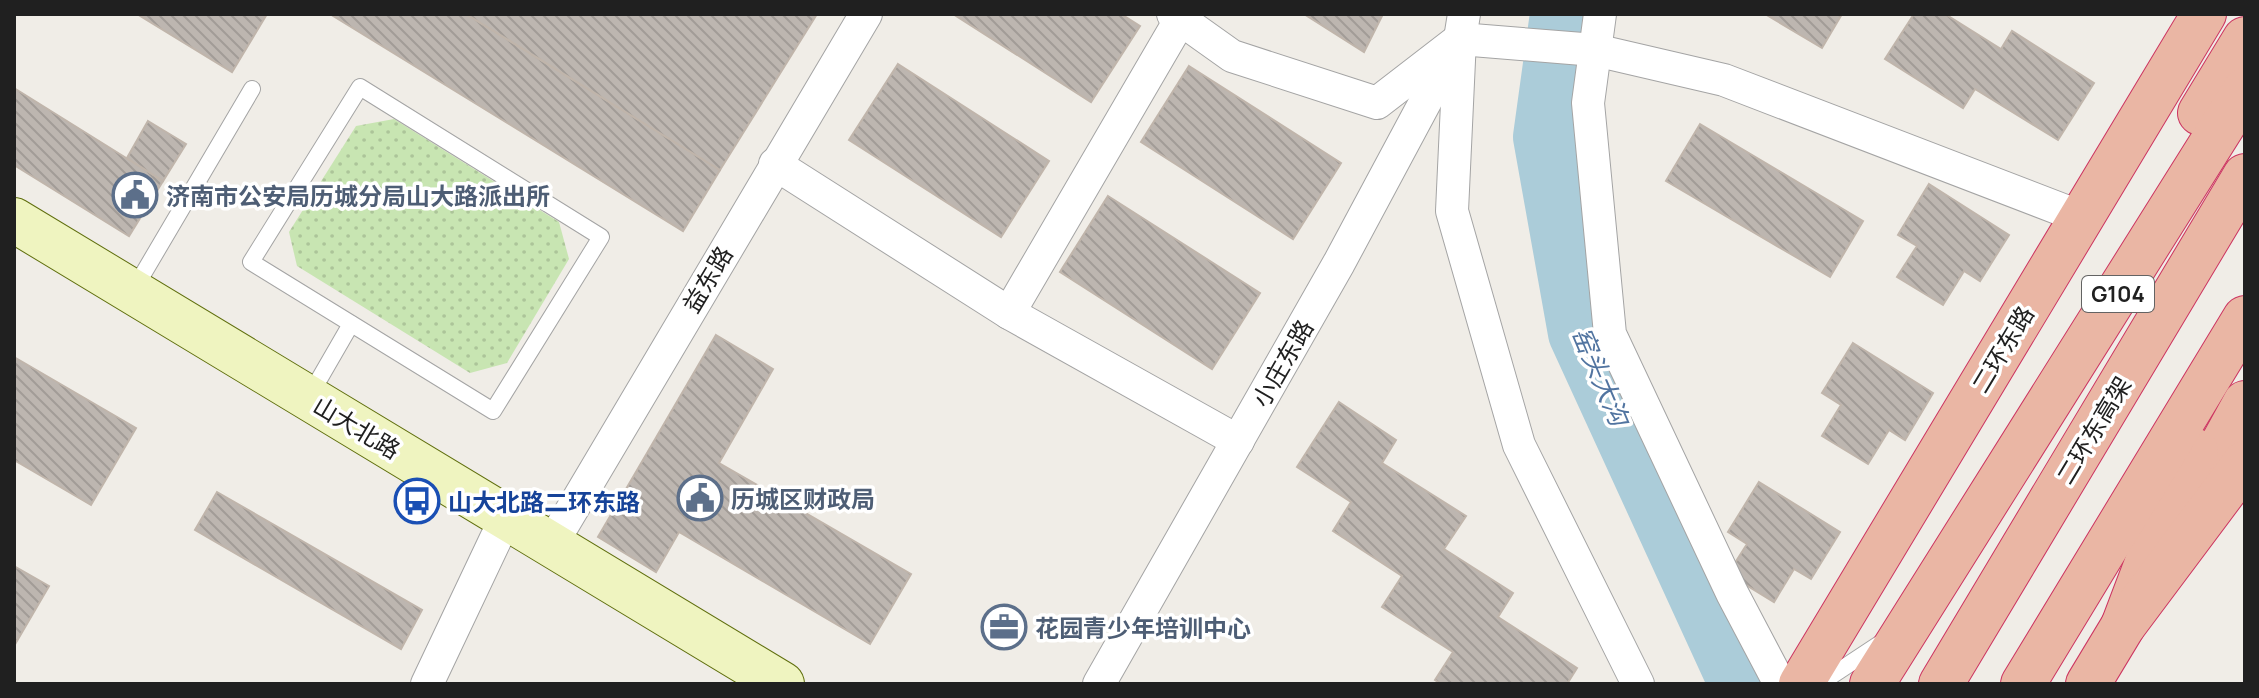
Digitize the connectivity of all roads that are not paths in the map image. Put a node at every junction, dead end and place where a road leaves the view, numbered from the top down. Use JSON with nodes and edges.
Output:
{"nodes":[{"id":1,"x":866,"y":14,"type":"edge"},
{"id":2,"x":1600,"y":14,"type":"edge"},
{"id":3,"x":2204,"y":14,"type":"edge"},
{"id":4,"x":1176,"y":17,"type":"edge"},
{"id":5,"x":1462,"y":26,"type":"edge"},
{"id":6,"x":2245,"y":39,"type":"edge"},
{"id":7,"x":1595,"y":50,"type":"junction"},
{"id":8,"x":252,"y":89,"type":"dead end"},
{"id":9,"x":2245,"y":90,"type":"edge"},
{"id":10,"x":775,"y":164,"type":"junction"},
{"id":11,"x":2245,"y":176,"type":"edge"},
{"id":12,"x":2081,"y":217,"type":"junction"},
{"id":13,"x":14,"y":220,"type":"edge"},
{"id":14,"x":14,"y":239,"type":"edge"},
{"id":15,"x":133,"y":291,"type":"junction"},
{"id":16,"x":1009,"y":313,"type":"junction"},
{"id":17,"x":2245,"y":318,"type":"edge"},
{"id":18,"x":351,"y":324,"type":"junction"},
{"id":19,"x":2245,"y":370,"type":"edge"},
{"id":20,"x":308,"y":398,"type":"junction"},
{"id":21,"x":2245,"y":403,"type":"edge"},
{"id":22,"x":1238,"y":441,"type":"junction"},
{"id":23,"x":2245,"y":463,"type":"edge"},
{"id":24,"x":1988,"y":496,"type":"junction"},
{"id":25,"x":499,"y":532,"type":"junction"},
{"id":26,"x":551,"y":545,"type":"junction"},
{"id":27,"x":1909,"y":624,"type":"junction"},
{"id":28,"x":2123,"y":626,"type":"junction"},
{"id":29,"x":427,"y":684,"type":"edge"},
{"id":30,"x":751,"y":684,"type":"edge"},
{"id":31,"x":782,"y":684,"type":"edge"},
{"id":32,"x":1099,"y":684,"type":"edge"},
{"id":33,"x":1638,"y":684,"type":"edge"},
{"id":34,"x":1780,"y":684,"type":"edge"},
{"id":35,"x":1801,"y":684,"type":"edge"},
{"id":36,"x":1819,"y":684,"type":"edge"},
{"id":37,"x":1872,"y":684,"type":"edge"},
{"id":38,"x":1941,"y":684,"type":"edge"},
{"id":39,"x":2023,"y":684,"type":"edge"},
{"id":40,"x":2088,"y":684,"type":"edge"}],
"edges":[{"from":1,"to":10,"type":"street","name":"益东路"},
{"from":2,"to":7,"type":"street"},
{"from":3,"to":12,"type":"highway","name":"二环东路"},
{"from":4,"to":5,"type":"street"},
{"from":4,"to":16,"type":"street"},
{"from":5,"to":7,"type":"street"},
{"from":5,"to":22,"type":"street","name":"小庄东路"},
{"from":5,"to":33,"type":"street"},
{"from":6,"to":24,"type":"highway"},
{"from":7,"to":12,"type":"street"},
{"from":7,"to":34,"type":"street"},
{"from":8,"to":15,"type":"lane"},
{"from":9,"to":24,"type":"highway","number":"G104"},
{"from":10,"to":16,"type":"street"},
{"from":10,"to":26,"type":"street","name":"益东路"},
{"from":11,"to":38,"type":"highway","name":"二环东高架"},
{"from":12,"to":35,"type":"highway","name":"二环东路"},
{"from":13,"to":15,"type":"main road","name":"山大北路"},
{"from":14,"to":25,"type":"main road","name":"山大北路"},
{"from":15,"to":20,"type":"main road","name":"山大北路"},
{"from":16,"to":22,"type":"street"},
{"from":17,"to":39,"type":"highway"},
{"from":18,"to":18,"type":"lane"},
{"from":18,"to":20,"type":"lane"},
{"from":19,"to":28,"type":"highway"},
{"from":20,"to":26,"type":"main road","name":"山大北路"},
{"from":21,"to":28,"type":"highway"},
{"from":22,"to":32,"type":"street","name":"小庄东路"},
{"from":23,"to":28,"type":"highway"},
{"from":24,"to":27,"type":"highway","number":"G104"},
{"from":25,"to":29,"type":"street"},
{"from":25,"to":30,"type":"main road","name":"山大北路"},
{"from":26,"to":31,"type":"main road","name":"山大北路"},
{"from":27,"to":36,"type":"lane"},
{"from":27,"to":37,"type":"highway","number":"G104"},
{"from":28,"to":40,"type":"highway"}]}
